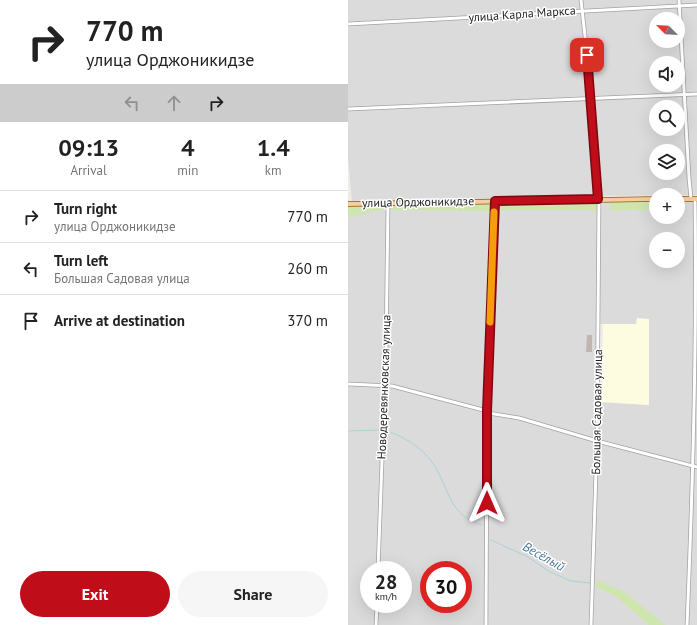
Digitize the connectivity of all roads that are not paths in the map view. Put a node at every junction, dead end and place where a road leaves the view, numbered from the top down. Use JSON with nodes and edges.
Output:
{"nodes":[{"id":1,"x":581,"y":0,"type":"edge"},
{"id":2,"x":679,"y":0,"type":"edge"},
{"id":3,"x":697,"y":5,"type":"edge"},
{"id":4,"x":679,"y":6,"type":"junction"},
{"id":5,"x":582,"y":10,"type":"junction"},
{"id":6,"x":348,"y":24,"type":"edge"},
{"id":7,"x":697,"y":94,"type":"edge"},
{"id":8,"x":684,"y":95,"type":"junction"},
{"id":9,"x":592,"y":99,"type":"junction"},
{"id":10,"x":348,"y":109,"type":"edge"},
{"id":11,"x":599,"y":199,"type":"junction"},
{"id":12,"x":649,"y":199,"type":"edge"},
{"id":13,"x":695,"y":199,"type":"edge"},
{"id":14,"x":495,"y":201,"type":"junction"},
{"id":15,"x":388,"y":203,"type":"junction"},
{"id":16,"x":348,"y":204,"type":"edge"},
{"id":17,"x":348,"y":384,"type":"edge"},
{"id":18,"x":385,"y":385,"type":"junction"},
{"id":19,"x":488,"y":412,"type":"junction"},
{"id":20,"x":597,"y":441,"type":"junction"},
{"id":21,"x":695,"y":467,"type":"edge"},
{"id":22,"x":378,"y":561,"type":"edge"},
{"id":23,"x":376,"y":613,"type":"edge"},
{"id":24,"x":376,"y":625,"type":"edge"},
{"id":25,"x":486,"y":625,"type":"edge"},
{"id":26,"x":590,"y":625,"type":"edge"},
{"id":27,"x":687,"y":625,"type":"edge"}],
"edges":[{"from":1,"to":5,"type":"street","name":"Большая Садовая улица"},
{"from":2,"to":4,"type":"street"},
{"from":3,"to":4,"type":"street","name":"улица Карла Маркса"},
{"from":4,"to":5,"type":"street","name":"улица Карла Маркса"},
{"from":4,"to":8,"type":"street"},
{"from":5,"to":6,"type":"street","name":"улица Карла Маркса"},
{"from":5,"to":9,"type":"street","name":"Большая Садовая улица"},
{"from":7,"to":8,"type":"street"},
{"from":8,"to":9,"type":"street"},
{"from":8,"to":13,"type":"street"},
{"from":9,"to":10,"type":"street"},
{"from":9,"to":11,"type":"street","name":"Большая Садовая улица"},
{"from":11,"to":12,"type":"main road","name":"улица Орджоникидзе"},
{"from":11,"to":14,"type":"main road","name":"улица Орджоникидзе"},
{"from":11,"to":20,"type":"street","name":"Большая Садовая улица"},
{"from":13,"to":21,"type":"street"},
{"from":14,"to":15,"type":"main road","name":"улица Орджоникидзе"},
{"from":14,"to":19,"type":"street"},
{"from":15,"to":16,"type":"main road","name":"улица Орджоникидзе"},
{"from":15,"to":18,"type":"street","name":"Новодеревянковская улица"},
{"from":17,"to":18,"type":"street"},
{"from":18,"to":19,"type":"street"},
{"from":18,"to":22,"type":"street","name":"Новодеревянковская улица"},
{"from":19,"to":20,"type":"street"},
{"from":19,"to":25,"type":"street"},
{"from":20,"to":21,"type":"street"},
{"from":20,"to":26,"type":"street","name":"Большая Садовая улица"},
{"from":21,"to":27,"type":"street"},
{"from":23,"to":24,"type":"street"}]}
